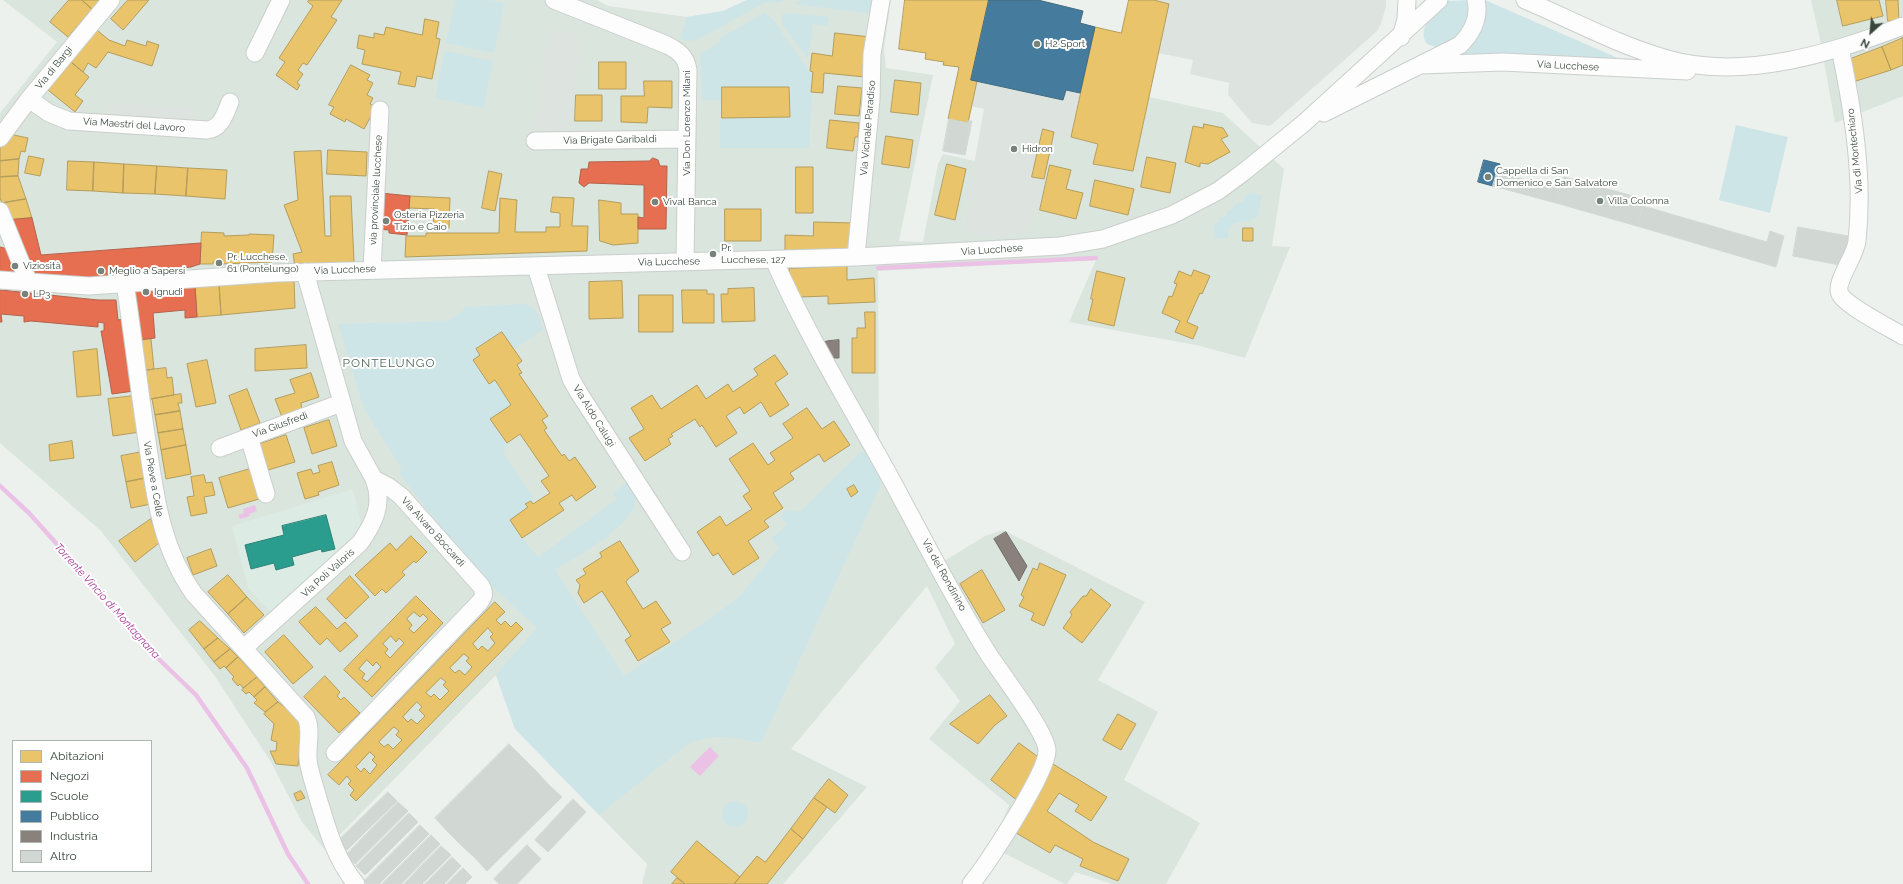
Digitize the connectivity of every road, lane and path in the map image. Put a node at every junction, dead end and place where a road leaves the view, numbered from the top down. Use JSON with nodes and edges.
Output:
{"nodes":[{"id":1,"x":111,"y":0,"type":"edge"},
{"id":2,"x":281,"y":0,"type":"edge"},
{"id":3,"x":554,"y":0,"type":"edge"},
{"id":4,"x":881,"y":0,"type":"edge"},
{"id":5,"x":1407,"y":0,"type":"edge"},
{"id":6,"x":1440,"y":0,"type":"edge"},
{"id":7,"x":1476,"y":0,"type":"edge"},
{"id":8,"x":1525,"y":0,"type":"edge"},
{"id":9,"x":1903,"y":26,"type":"edge"},
{"id":10,"x":1401,"y":37,"type":"junction"},
{"id":11,"x":1840,"y":48,"type":"junction"},
{"id":12,"x":255,"y":53,"type":"dead end"},
{"id":13,"x":1421,"y":65,"type":"junction"},
{"id":14,"x":1714,"y":67,"type":"junction"},
{"id":15,"x":29,"y":99,"type":"junction"},
{"id":16,"x":230,"y":102,"type":"dead end"},
{"id":17,"x":380,"y":110,"type":"dead end"},
{"id":18,"x":1304,"y":123,"type":"junction"},
{"id":19,"x":0,"y":138,"type":"edge"},
{"id":20,"x":686,"y":139,"type":"junction"},
{"id":21,"x":535,"y":141,"type":"dead end"},
{"id":22,"x":0,"y":211,"type":"edge"},
{"id":23,"x":856,"y":257,"type":"junction"},
{"id":24,"x":774,"y":260,"type":"junction"},
{"id":25,"x":685,"y":261,"type":"junction"},
{"id":26,"x":536,"y":266,"type":"junction"},
{"id":27,"x":372,"y":270,"type":"junction"},
{"id":28,"x":305,"y":272,"type":"junction"},
{"id":29,"x":0,"y":280,"type":"edge"},
{"id":30,"x":30,"y":283,"type":"junction"},
{"id":31,"x":125,"y":284,"type":"junction"},
{"id":32,"x":1903,"y":336,"type":"edge"},
{"id":33,"x":341,"y":403,"type":"junction"},
{"id":34,"x":249,"y":437,"type":"junction"},
{"id":35,"x":220,"y":448,"type":"dead end"},
{"id":36,"x":374,"y":479,"type":"junction"},
{"id":37,"x":266,"y":494,"type":"dead end"},
{"id":38,"x":682,"y":552,"type":"dead end"},
{"id":39,"x":244,"y":648,"type":"junction"},
{"id":40,"x":335,"y":753,"type":"dead end"},
{"id":41,"x":356,"y":884,"type":"edge"},
{"id":42,"x":971,"y":884,"type":"edge"}],
"edges":[{"from":1,"to":15,"type":"street","name":"Via di Bargi"},
{"from":2,"to":12,"type":"street"},
{"from":3,"to":20,"type":"street","name":"Via Don Lorenzo Milani"},
{"from":4,"to":23,"type":"street","name":"Via Vicinale Paradiso"},
{"from":5,"to":10,"type":"street"},
{"from":6,"to":10,"type":"street","name":"Via Lucchese"},
{"from":7,"to":13,"type":"street","name":"Via Lucchese"},
{"from":8,"to":14,"type":"street","name":"Via Lucchese"},
{"from":9,"to":11,"type":"street","name":"Via Lucchese"},
{"from":10,"to":18,"type":"street","name":"Via Lucchese"},
{"from":11,"to":14,"type":"street","name":"Via Lucchese"},
{"from":11,"to":32,"type":"street","name":"Via di Montechiaro"},
{"from":13,"to":14,"type":"street","name":"Via Lucchese"},
{"from":13,"to":18,"type":"street","name":"Via Lucchese"},
{"from":15,"to":16,"type":"street","name":"Via Maestri del Lavoro"},
{"from":15,"to":19,"type":"street","name":"Via di Bargi"},
{"from":17,"to":27,"type":"street","name":"via provinciale lucchese"},
{"from":18,"to":23,"type":"street","name":"Via Lucchese"},
{"from":20,"to":21,"type":"street","name":"Via Brigate Garibaldi"},
{"from":20,"to":25,"type":"street","name":"Via Don Lorenzo Milani"},
{"from":22,"to":30,"type":"street"},
{"from":23,"to":24,"type":"street","name":"Via Lucchese"},
{"from":24,"to":25,"type":"street","name":"Via Lucchese"},
{"from":24,"to":42,"type":"street","name":"Via del Rondinino"},
{"from":25,"to":26,"type":"street","name":"Via Lucchese"},
{"from":26,"to":27,"type":"street","name":"Via Lucchese"},
{"from":26,"to":38,"type":"street","name":"Via Aldo Calugi"},
{"from":27,"to":28,"type":"street","name":"Via Lucchese"},
{"from":28,"to":31,"type":"street","name":"Via Lucchese"},
{"from":28,"to":33,"type":"street"},
{"from":29,"to":30,"type":"street","name":"Via Lucchese"},
{"from":30,"to":31,"type":"street","name":"Via Lucchese"},
{"from":31,"to":39,"type":"street","name":"Via Pieve a Celle"},
{"from":33,"to":34,"type":"street","name":"Via Giusfredi"},
{"from":33,"to":36,"type":"street"},
{"from":34,"to":35,"type":"street","name":"Via Giusfredi"},
{"from":34,"to":37,"type":"street"},
{"from":36,"to":39,"type":"street","name":"Via Poli Valoris"},
{"from":36,"to":40,"type":"street","name":"Via Alvaro Boccardi"},
{"from":39,"to":41,"type":"street","name":"Via Pieve a Celle"}]}
